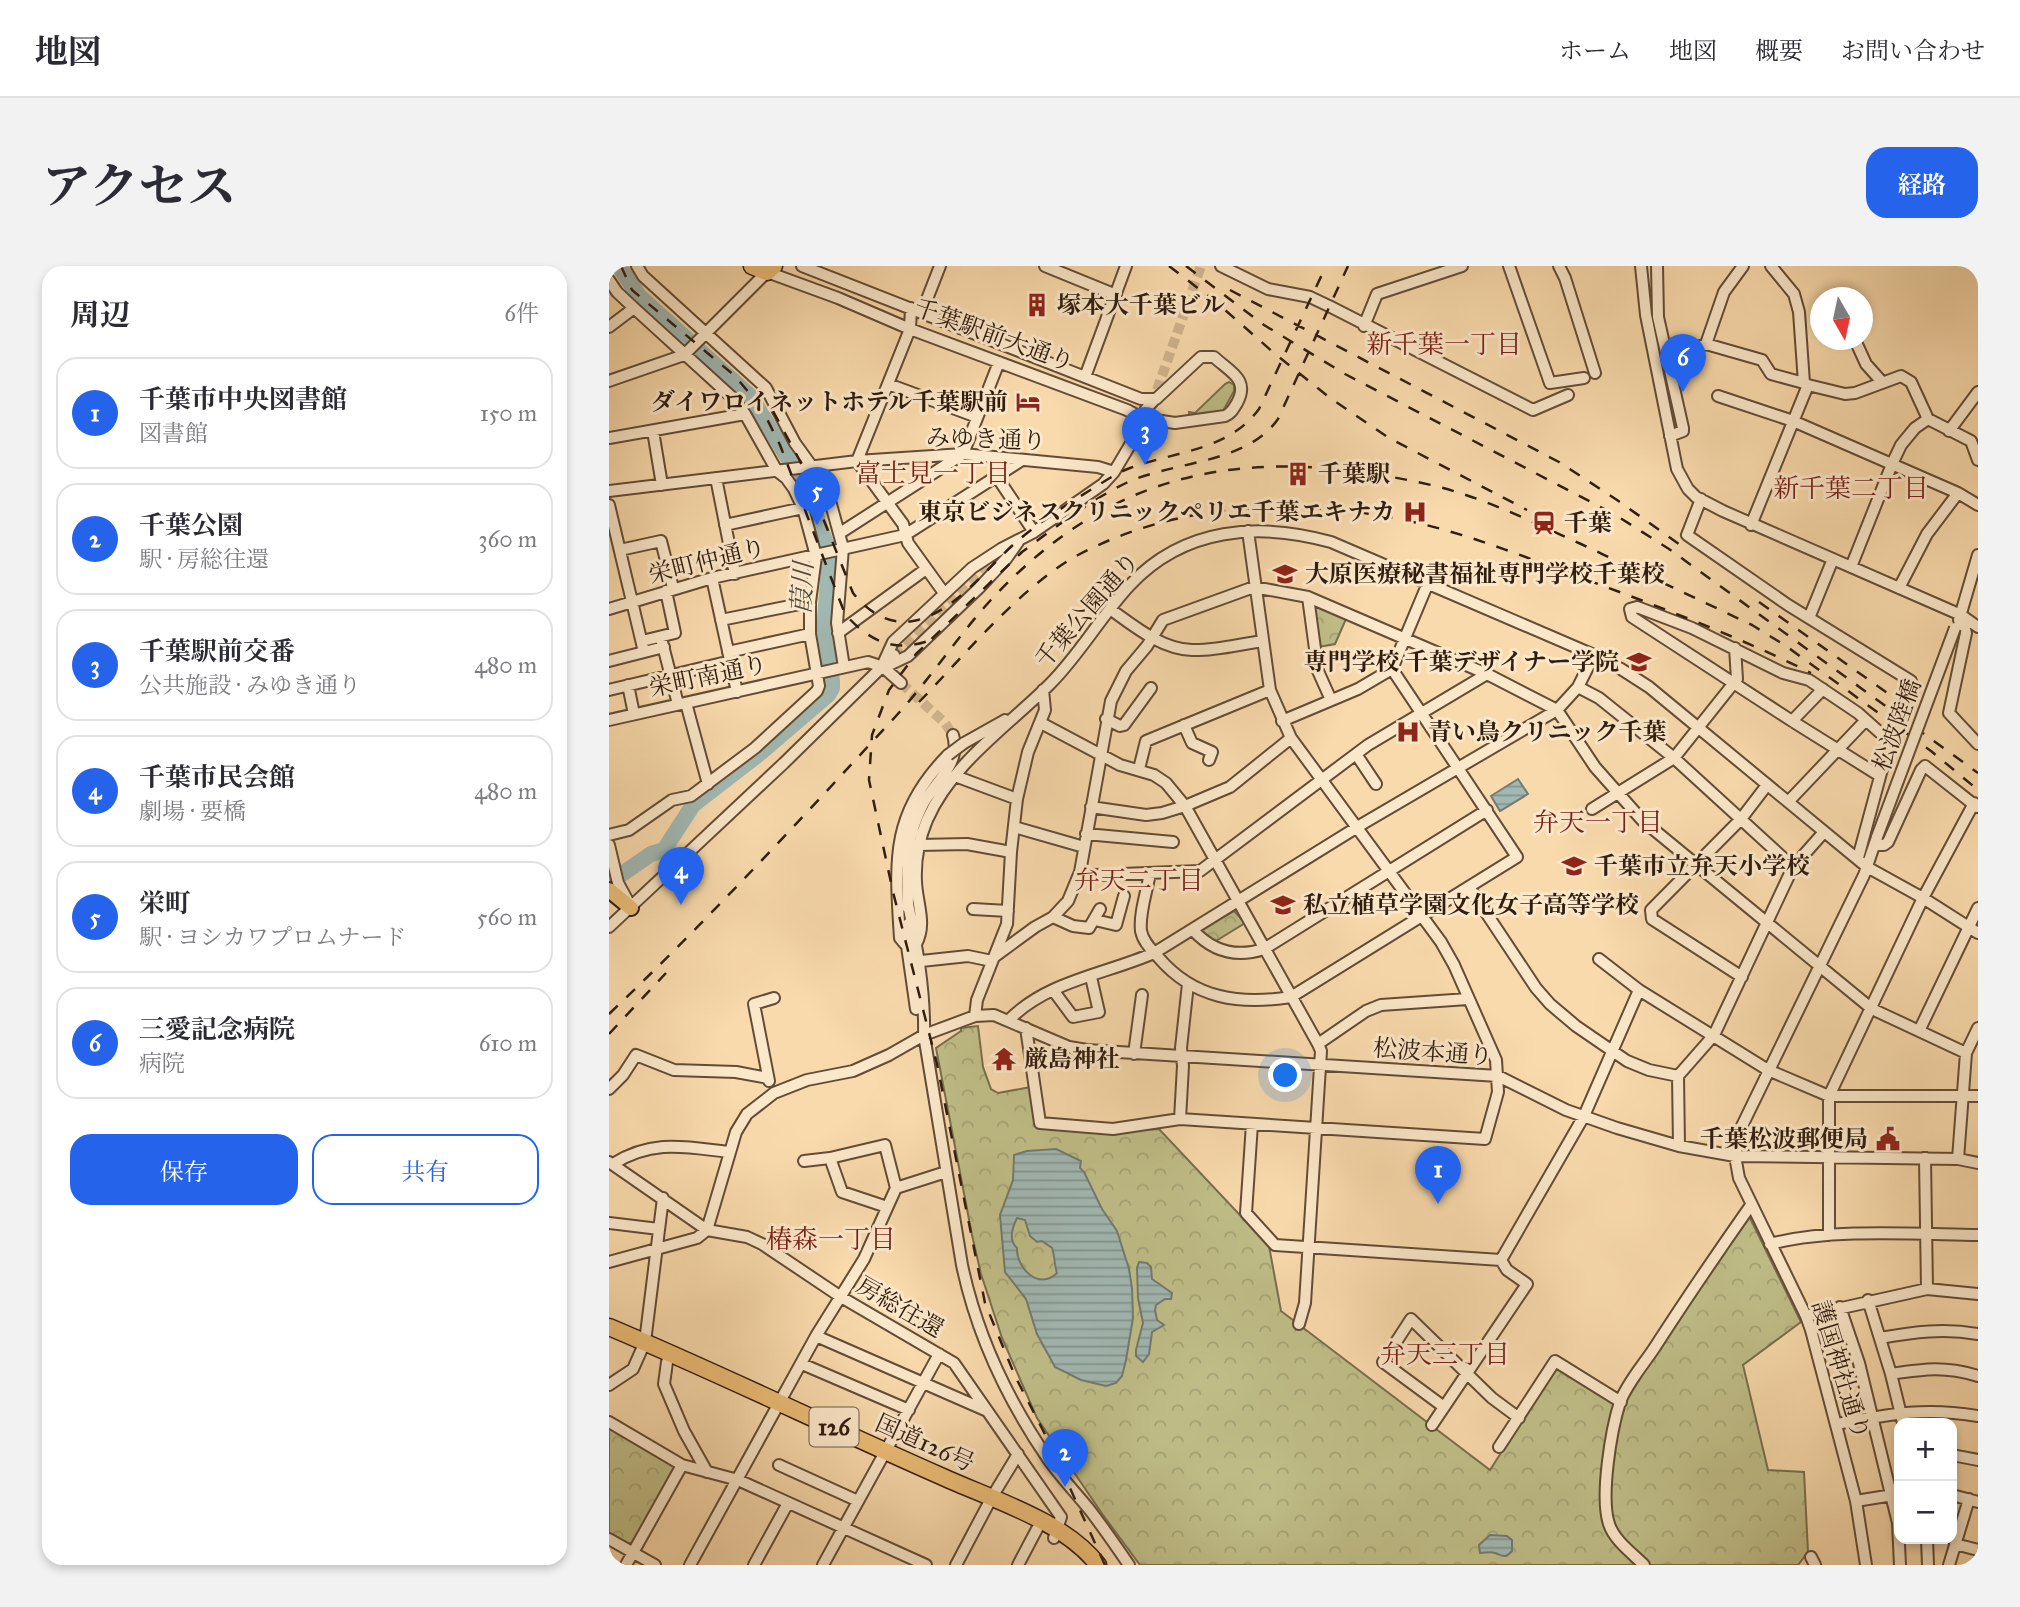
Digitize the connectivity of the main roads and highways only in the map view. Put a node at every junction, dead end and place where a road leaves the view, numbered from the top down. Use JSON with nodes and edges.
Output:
{"nodes":[{"id":1,"x":614,"y":882,"type":"edge"},
{"id":2,"x":631,"y":908,"type":"road end"},
{"id":3,"x":609,"y":1327,"type":"edge"},
{"id":4,"x":609,"y":1336,"type":"edge"},
{"id":5,"x":644,"y":1346,"type":"junction"},
{"id":6,"x":778,"y":1407,"type":"junction"},
{"id":7,"x":990,"y":1501,"type":"junction"},
{"id":8,"x":1055,"y":1534,"type":"junction"},
{"id":9,"x":1086,"y":1565,"type":"edge"},
{"id":10,"x":1098,"y":1565,"type":"edge"}],
"edges":[{"from":1,"to":2,"type":"main road"},
{"from":3,"to":5,"type":"highway","name":"国道126号","number":"126"},
{"from":4,"to":5,"type":"highway","name":"国道126号","number":"126"},
{"from":5,"to":6,"type":"highway","name":"国道126号","number":"126"},
{"from":5,"to":6,"type":"highway","name":"国道126号","number":"126"},
{"from":6,"to":7,"type":"highway","name":"国道126号","number":"126"},
{"from":7,"to":8,"type":"highway","name":"国道126号","number":"126"},
{"from":7,"to":8,"type":"highway","name":"国道126号","number":"126"},
{"from":8,"to":9,"type":"highway","name":"国道126号","number":"126"},
{"from":8,"to":10,"type":"highway","name":"国道126号","number":"126"}]}
